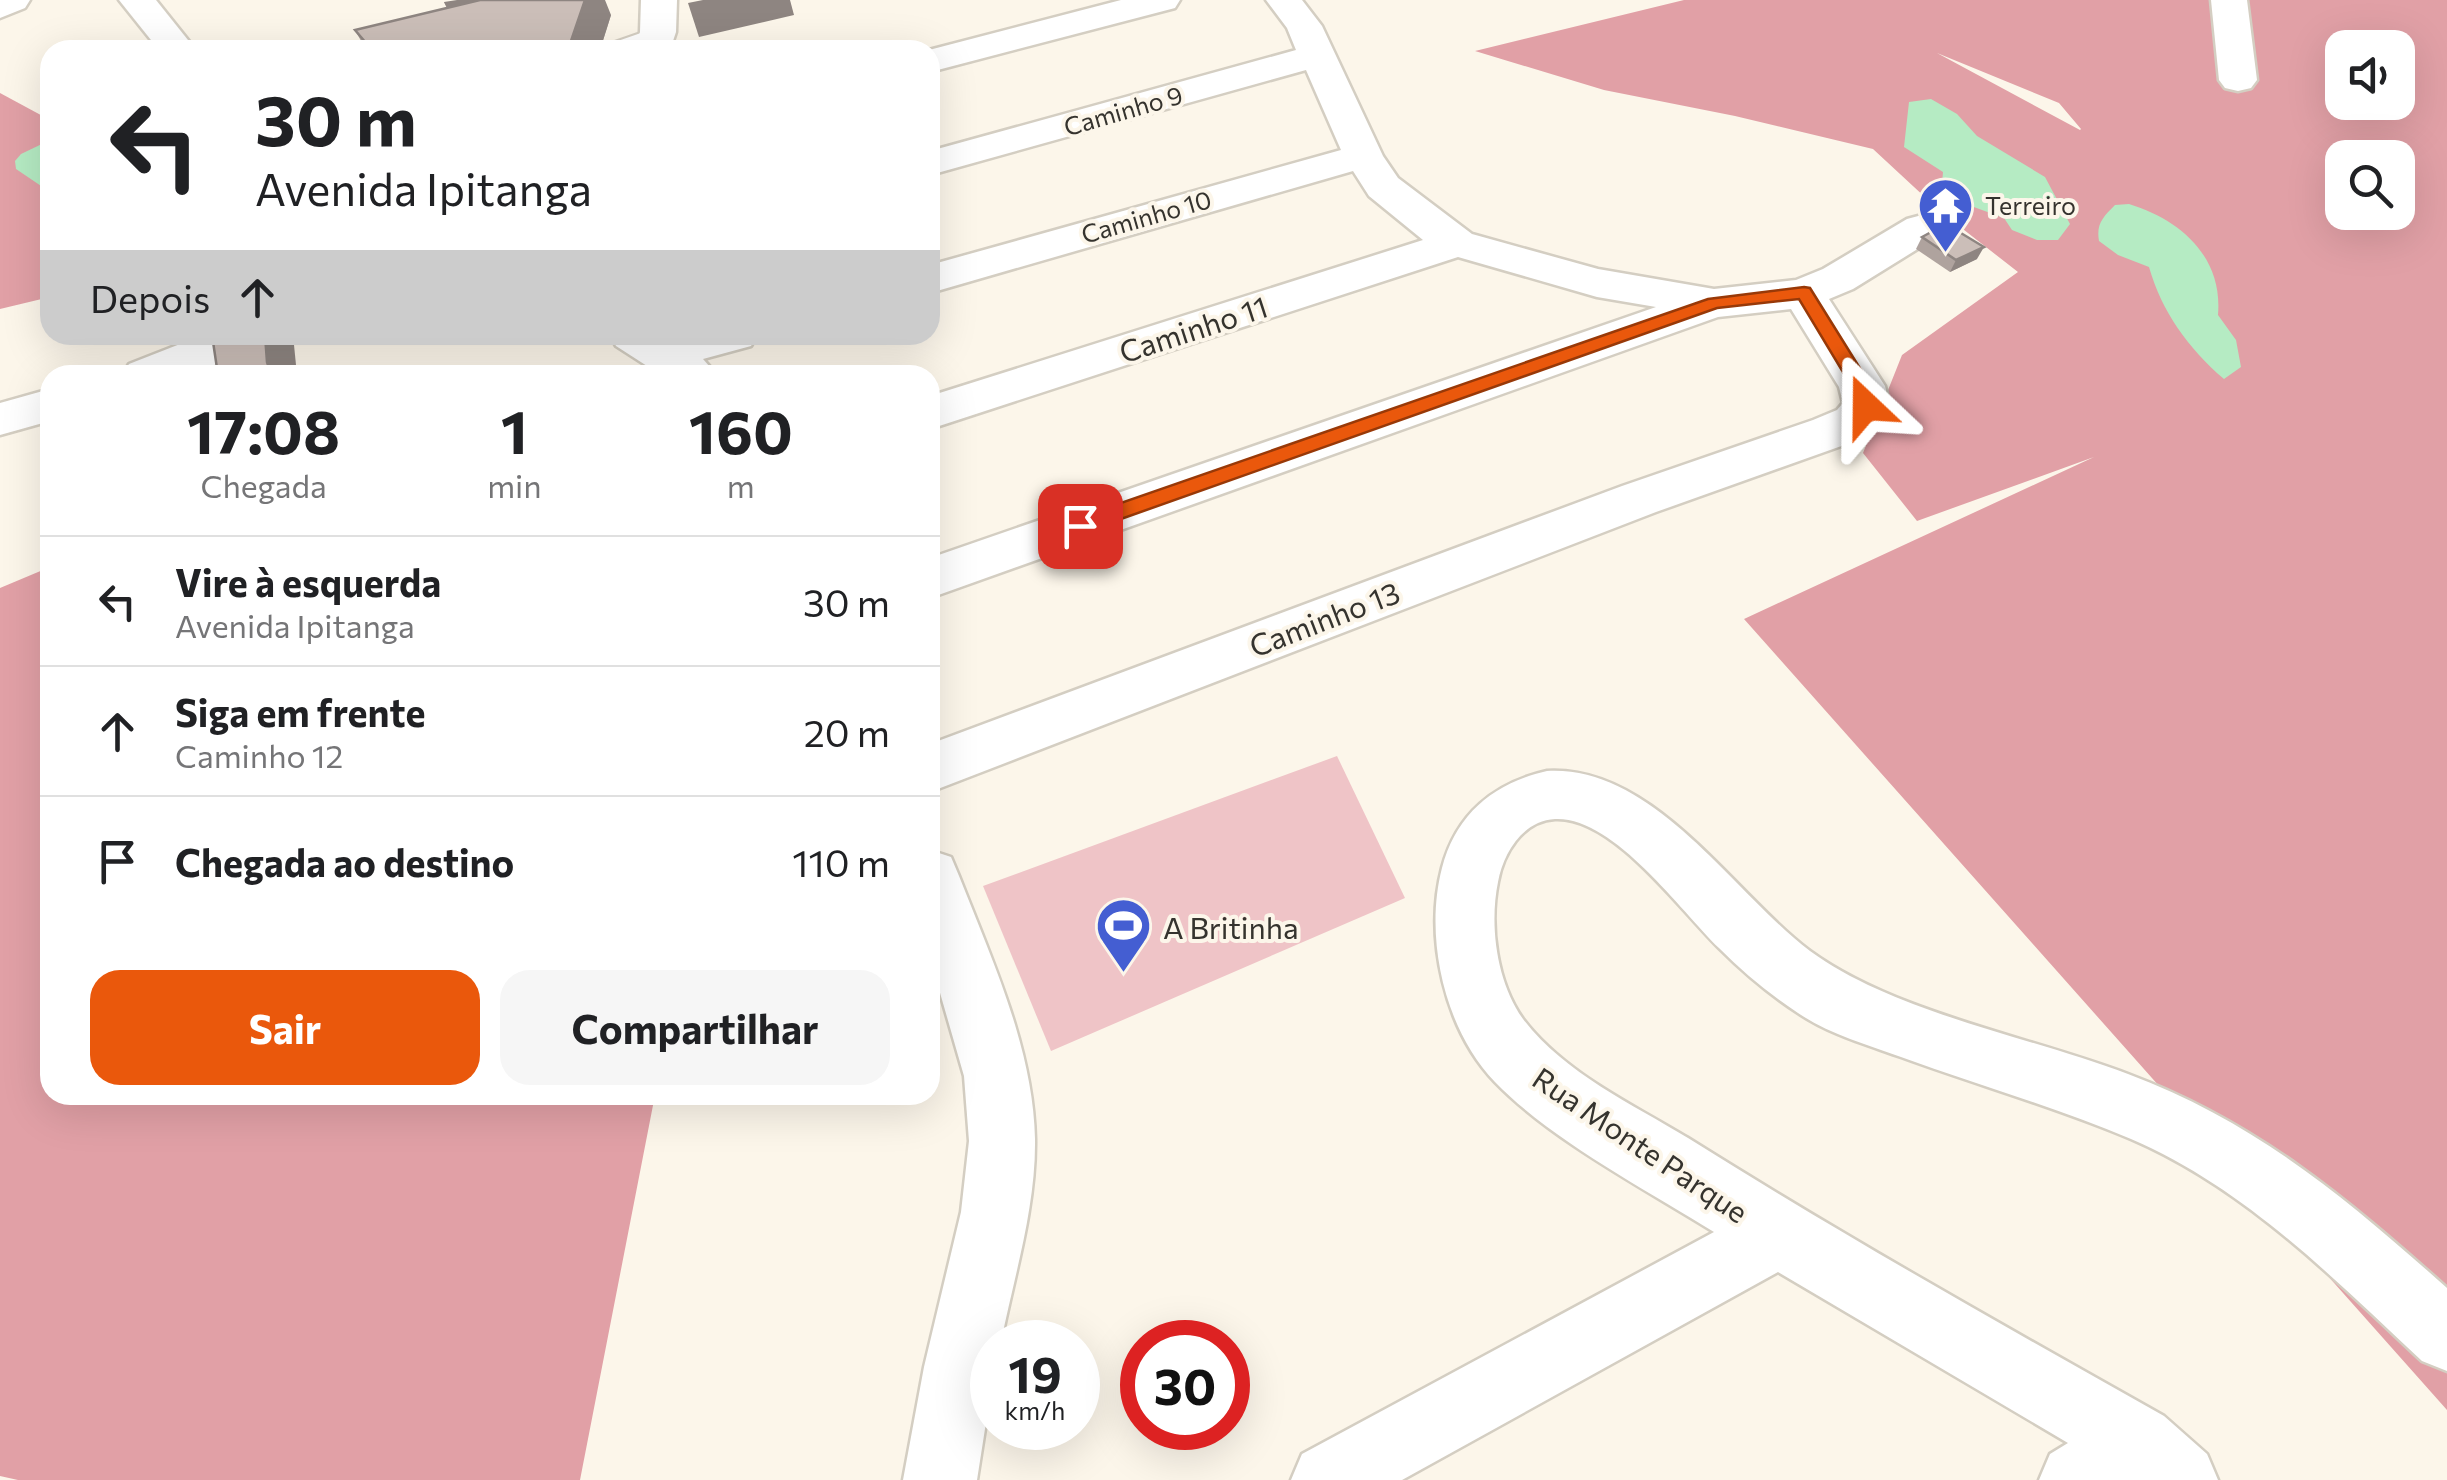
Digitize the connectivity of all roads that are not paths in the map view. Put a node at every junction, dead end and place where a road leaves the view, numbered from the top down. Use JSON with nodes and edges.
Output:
{"nodes":[{"id":1,"x":12,"y":0,"type":"edge"},
{"id":2,"x":138,"y":0,"type":"edge"},
{"id":3,"x":1162,"y":0,"type":"edge"},
{"id":4,"x":1284,"y":0,"type":"edge"},
{"id":5,"x":2229,"y":0,"type":"edge"},
{"id":6,"x":0,"y":8,"type":"edge"},
{"id":7,"x":656,"y":28,"type":"edge"},
{"id":8,"x":170,"y":40,"type":"edge"},
{"id":9,"x":626,"y":40,"type":"edge"},
{"id":10,"x":1316,"y":56,"type":"junction"},
{"id":11,"x":940,"y":58,"type":"edge"},
{"id":12,"x":2238,"y":80,"type":"dead end"},
{"id":13,"x":1362,"y":156,"type":"junction"},
{"id":14,"x":940,"y":160,"type":"edge"},
{"id":15,"x":1922,"y":228,"type":"dead end"},
{"id":16,"x":1457,"y":243,"type":"junction"},
{"id":17,"x":940,"y":275,"type":"edge"},
{"id":18,"x":1804,"y":292,"type":"junction"},
{"id":19,"x":1714,"y":303,"type":"junction"},
{"id":20,"x":220,"y":345,"type":"edge"},
{"id":21,"x":170,"y":365,"type":"edge"},
{"id":22,"x":40,"y":409,"type":"edge"},
{"id":23,"x":940,"y":411,"type":"edge"},
{"id":24,"x":0,"y":419,"type":"edge"},
{"id":25,"x":940,"y":574,"type":"edge"},
{"id":26,"x":940,"y":764,"type":"edge"},
{"id":27,"x":940,"y":907,"type":"edge"},
{"id":28,"x":1777,"y":1235,"type":"junction"},
{"id":29,"x":2447,"y":1336,"type":"edge"},
{"id":30,"x":2159,"y":1461,"type":"edge"},
{"id":31,"x":940,"y":1480,"type":"edge"},
{"id":32,"x":1328,"y":1480,"type":"edge"},
{"id":33,"x":2076,"y":1480,"type":"edge"}],
"edges":[{"from":1,"to":6,"type":"street"},
{"from":2,"to":8,"type":"street"},
{"from":3,"to":11,"type":"street"},
{"from":4,"to":10,"type":"street"},
{"from":5,"to":12,"type":"street"},
{"from":7,"to":9,"type":"lane"},
{"from":10,"to":13,"type":"street"},
{"from":10,"to":14,"type":"street","name":"Caminho 9"},
{"from":13,"to":16,"type":"street"},
{"from":13,"to":17,"type":"street","name":"Caminho 10"},
{"from":15,"to":18,"type":"street"},
{"from":16,"to":19,"type":"street"},
{"from":16,"to":23,"type":"street","name":"Caminho 11"},
{"from":18,"to":19,"type":"street"},
{"from":18,"to":26,"type":"street","name":"Caminho 13"},
{"from":19,"to":25,"type":"street"},
{"from":20,"to":21,"type":"street"},
{"from":22,"to":24,"type":"street"},
{"from":27,"to":31,"type":"street"},
{"from":28,"to":29,"type":"street","name":"Rua Monte Parque"},
{"from":28,"to":30,"type":"street","name":"Rua Monte Parque"},
{"from":28,"to":32,"type":"street"},
{"from":30,"to":33,"type":"street"}]}
